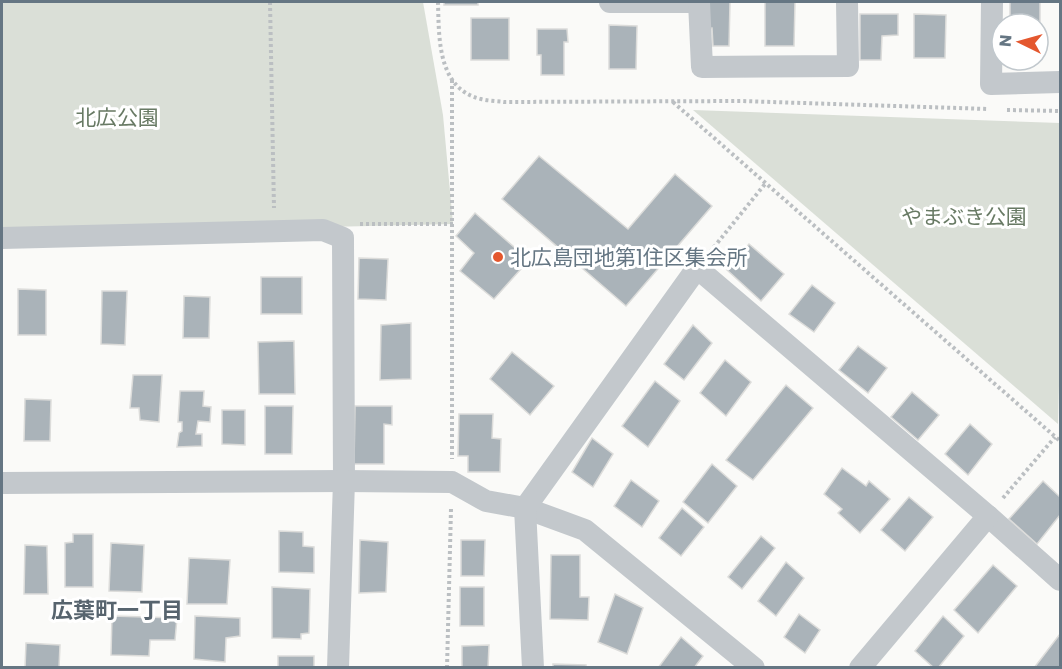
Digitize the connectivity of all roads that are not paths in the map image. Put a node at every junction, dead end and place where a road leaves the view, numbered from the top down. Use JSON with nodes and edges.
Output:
{"nodes":[{"id":1,"x":610,"y":2,"type":"edge"},
{"id":2,"x":699,"y":2,"type":"edge"},
{"id":3,"x":847,"y":2,"type":"edge"},
{"id":4,"x":992,"y":2,"type":"edge"},
{"id":5,"x":1060,"y":82,"type":"edge"},
{"id":6,"x":2,"y":238,"type":"edge"},
{"id":7,"x":344,"y":481,"type":"junction"},
{"id":8,"x":2,"y":483,"type":"edge"},
{"id":9,"x":525,"y":508,"type":"junction"},
{"id":10,"x":988,"y":516,"type":"junction"},
{"id":11,"x":1060,"y":580,"type":"edge"},
{"id":12,"x":338,"y":668,"type":"edge"},
{"id":13,"x":533,"y":668,"type":"edge"},
{"id":14,"x":754,"y":668,"type":"edge"},
{"id":15,"x":860,"y":668,"type":"edge"}],
"edges":[{"from":1,"to":2,"type":"street"},
{"from":2,"to":3,"type":"street"},
{"from":4,"to":5,"type":"street"},
{"from":6,"to":7,"type":"street"},
{"from":7,"to":8,"type":"street"},
{"from":7,"to":9,"type":"street"},
{"from":7,"to":12,"type":"street"},
{"from":9,"to":10,"type":"street"},
{"from":9,"to":13,"type":"street"},
{"from":9,"to":14,"type":"street"},
{"from":10,"to":11,"type":"street"},
{"from":10,"to":15,"type":"street"}]}
